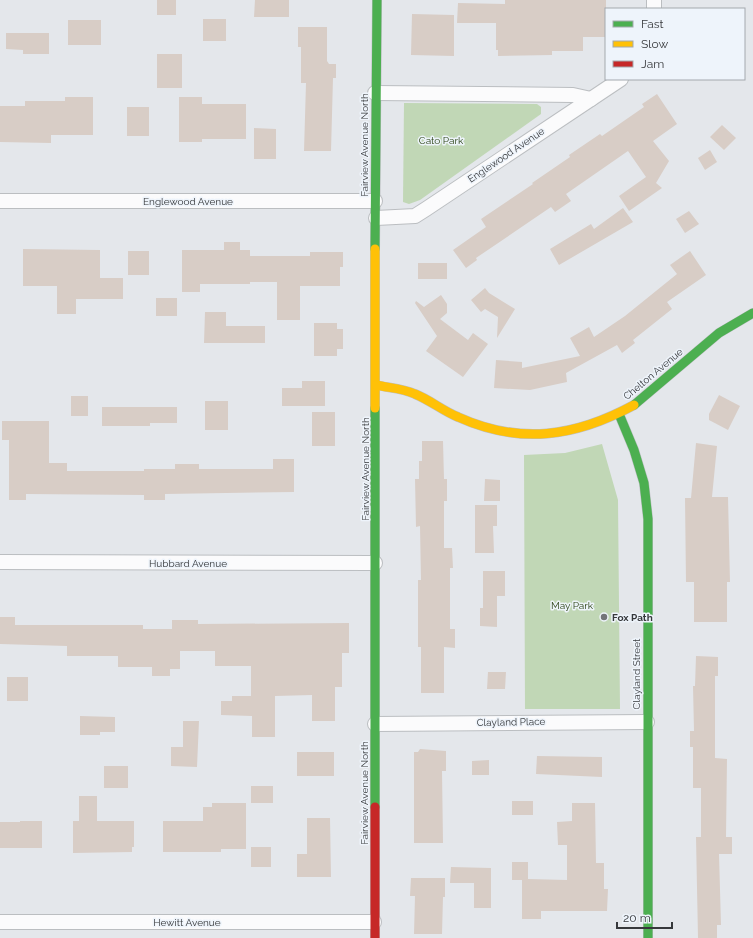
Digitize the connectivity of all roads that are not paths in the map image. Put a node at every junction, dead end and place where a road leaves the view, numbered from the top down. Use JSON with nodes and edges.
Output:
{"nodes":[{"id":1,"x":376,"y":0,"type":"edge"},
{"id":2,"x":620,"y":80,"type":"edge"},
{"id":3,"x":375,"y":94,"type":"junction"},
{"id":4,"x":591,"y":99,"type":"junction"},
{"id":5,"x":0,"y":201,"type":"edge"},
{"id":6,"x":375,"y":201,"type":"junction"},
{"id":7,"x":376,"y":218,"type":"junction"},
{"id":8,"x":753,"y":313,"type":"edge"},
{"id":9,"x":376,"y":385,"type":"junction"},
{"id":10,"x":619,"y":414,"type":"junction"},
{"id":11,"x":0,"y":562,"type":"edge"},
{"id":12,"x":375,"y":563,"type":"junction"},
{"id":13,"x":647,"y":722,"type":"junction"},
{"id":14,"x":375,"y":724,"type":"junction"},
{"id":15,"x":0,"y":922,"type":"edge"},
{"id":16,"x":374,"y":922,"type":"junction"},
{"id":17,"x":375,"y":938,"type":"edge"},
{"id":18,"x":648,"y":938,"type":"edge"}],
"edges":[{"from":1,"to":3,"type":"street","name":"Fairview Avenue North"},
{"from":2,"to":4,"type":"street","name":"Englewood Avenue"},
{"from":3,"to":4,"type":"street"},
{"from":3,"to":6,"type":"street","name":"Fairview Avenue North"},
{"from":4,"to":7,"type":"street","name":"Englewood Avenue"},
{"from":5,"to":6,"type":"street","name":"Englewood Avenue"},
{"from":6,"to":7,"type":"street","name":"Fairview Avenue North"},
{"from":7,"to":9,"type":"street","name":"Fairview Avenue North"},
{"from":8,"to":10,"type":"street","name":"Chelton Avenue"},
{"from":9,"to":10,"type":"street","name":"Chelton Avenue"},
{"from":9,"to":12,"type":"street","name":"Fairview Avenue North"},
{"from":10,"to":13,"type":"street","name":"Clayland Street"},
{"from":11,"to":12,"type":"street","name":"Hubbard Avenue"},
{"from":12,"to":14,"type":"street","name":"Fairview Avenue North"},
{"from":13,"to":14,"type":"street","name":"Clayland Place"},
{"from":13,"to":18,"type":"street","name":"Clayland Street"},
{"from":14,"to":16,"type":"street","name":"Fairview Avenue North"},
{"from":15,"to":16,"type":"street","name":"Hewitt Avenue"},
{"from":16,"to":17,"type":"street","name":"Fairview Avenue North"}]}
